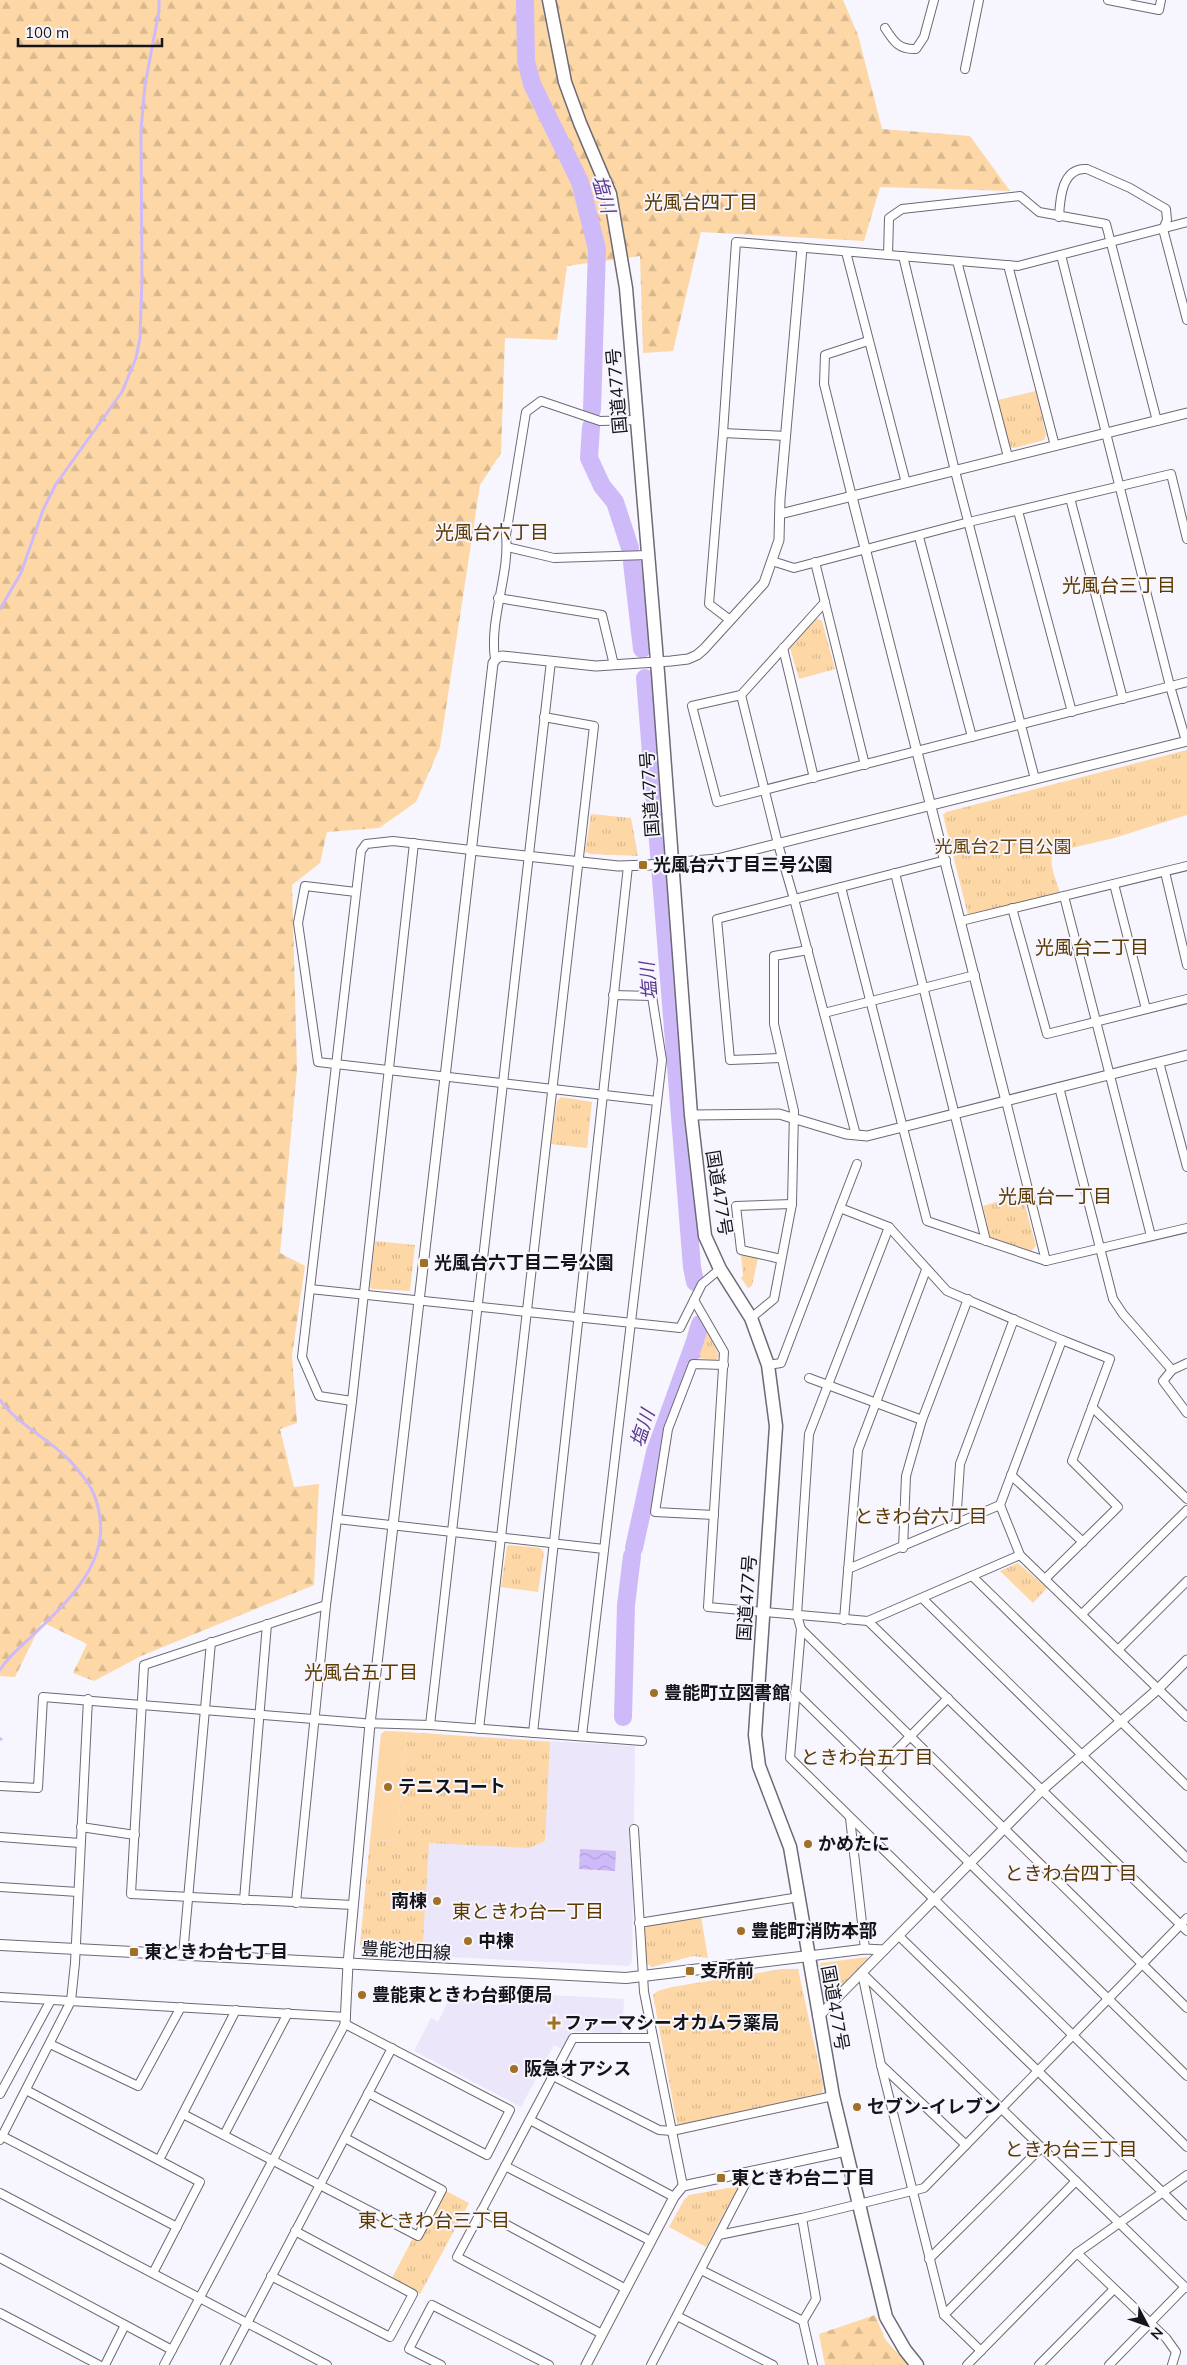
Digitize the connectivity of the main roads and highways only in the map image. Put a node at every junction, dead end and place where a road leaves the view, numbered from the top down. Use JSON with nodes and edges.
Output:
{"nodes":[{"id":1,"x":549,"y":0,"type":"edge"},
{"id":2,"x":0,"y":1945,"type":"edge"},
{"id":3,"x":809,"y":1956,"type":"junction"},
{"id":4,"x":917,"y":2365,"type":"edge"}],
"edges":[{"from":1,"to":3,"type":"highway","name":"国道477号"},
{"from":2,"to":3,"type":"main road","name":"豊能池田線"},
{"from":3,"to":4,"type":"highway","name":"国道477号"}]}
